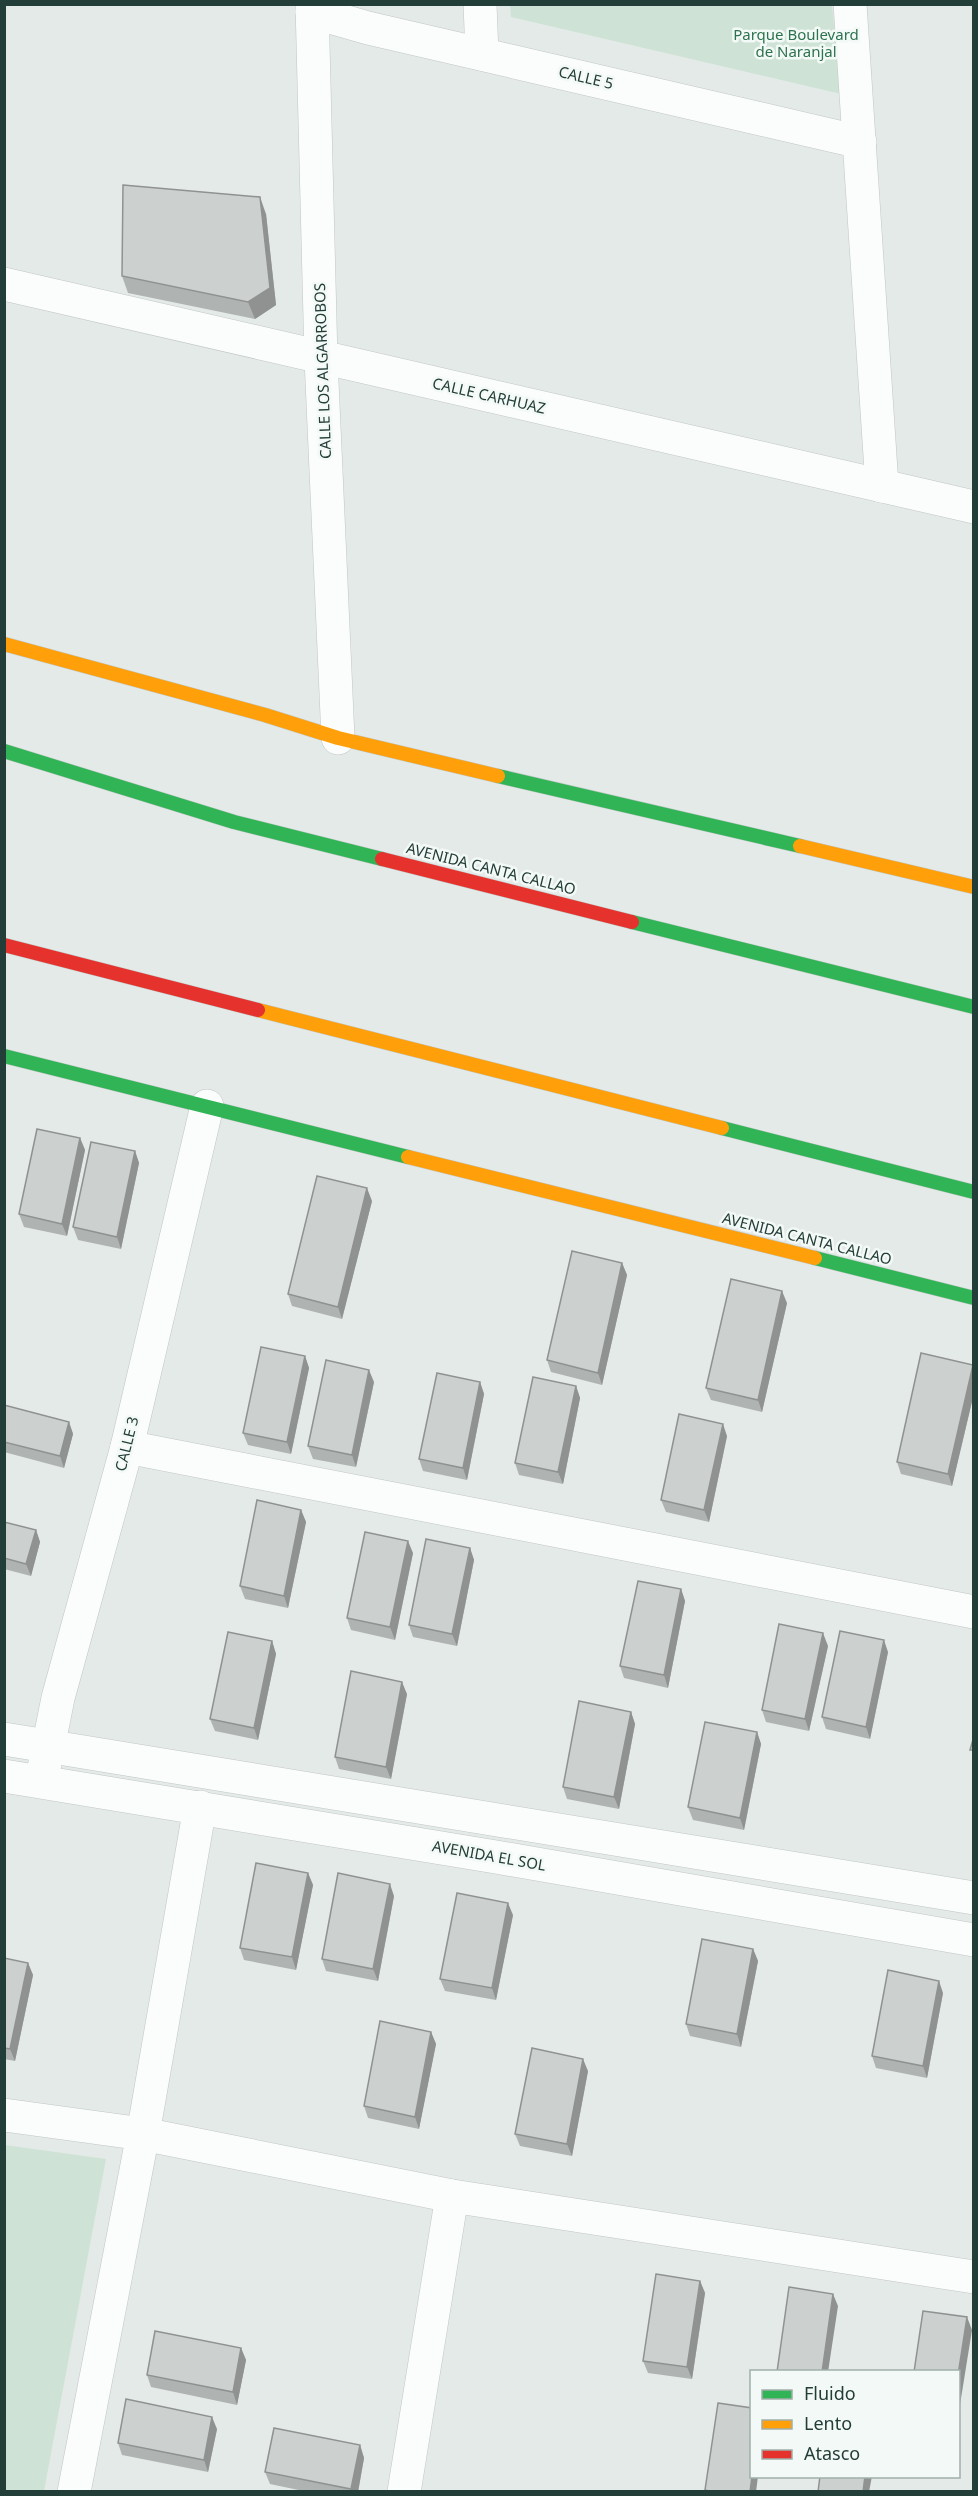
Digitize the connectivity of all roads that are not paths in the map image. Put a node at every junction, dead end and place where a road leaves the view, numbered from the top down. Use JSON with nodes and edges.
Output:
{"nodes":[{"id":1,"x":480,"y":4,"type":"edge"},
{"id":2,"x":850,"y":4,"type":"edge"},
{"id":3,"x":312,"y":8,"type":"edge"},
{"id":4,"x":482,"y":54,"type":"junction"},
{"id":5,"x":860,"y":142,"type":"junction"},
{"id":6,"x":4,"y":284,"type":"edge"},
{"id":7,"x":321,"y":359,"type":"junction"},
{"id":8,"x":882,"y":486,"type":"junction"},
{"id":9,"x":974,"y":507,"type":"edge"},
{"id":10,"x":4,"y":644,"type":"edge"},
{"id":11,"x":338,"y":738,"type":"junction"},
{"id":12,"x":4,"y":751,"type":"edge"},
{"id":13,"x":974,"y":887,"type":"edge"},
{"id":14,"x":4,"y":945,"type":"edge"},
{"id":15,"x":974,"y":1007,"type":"edge"},
{"id":16,"x":4,"y":1056,"type":"edge"},
{"id":17,"x":207,"y":1106,"type":"junction"},
{"id":18,"x":974,"y":1192,"type":"edge"},
{"id":19,"x":974,"y":1298,"type":"edge"},
{"id":20,"x":127,"y":1448,"type":"junction"},
{"id":21,"x":974,"y":1612,"type":"edge"},
{"id":22,"x":4,"y":1738,"type":"edge"},
{"id":23,"x":50,"y":1746,"type":"junction"},
{"id":24,"x":4,"y":1776,"type":"edge"},
{"id":25,"x":41,"y":1781,"type":"junction"},
{"id":26,"x":200,"y":1807,"type":"junction"},
{"id":27,"x":974,"y":1898,"type":"edge"},
{"id":28,"x":974,"y":1940,"type":"edge"},
{"id":29,"x":4,"y":2115,"type":"edge"},
{"id":30,"x":143,"y":2134,"type":"junction"},
{"id":31,"x":452,"y":2196,"type":"junction"},
{"id":32,"x":974,"y":2277,"type":"edge"},
{"id":33,"x":74,"y":2492,"type":"edge"},
{"id":34,"x":405,"y":2492,"type":"edge"}],
"edges":[{"from":1,"to":4,"type":"street"},
{"from":2,"to":5,"type":"street"},
{"from":3,"to":4,"type":"street","name":"CALLE 5"},
{"from":3,"to":7,"type":"street","name":"CALLE LOS ALGARROBOS"},
{"from":4,"to":5,"type":"street","name":"CALLE 5"},
{"from":5,"to":8,"type":"street"},
{"from":6,"to":7,"type":"street","name":"CALLE CARHUAZ"},
{"from":7,"to":8,"type":"street","name":"CALLE CARHUAZ"},
{"from":7,"to":11,"type":"street","name":"CALLE LOS ALGARROBOS"},
{"from":8,"to":9,"type":"street","name":"CALLE CARHUAZ"},
{"from":10,"to":11,"type":"main road"},
{"from":11,"to":13,"type":"main road"},
{"from":12,"to":15,"type":"main road","name":"AVENIDA CANTA CALLAO"},
{"from":14,"to":18,"type":"main road"},
{"from":16,"to":17,"type":"main road","name":"AVENIDA CANTA CALLAO"},
{"from":17,"to":19,"type":"main road","name":"AVENIDA CANTA CALLAO"},
{"from":17,"to":20,"type":"street","name":"CALLE 3"},
{"from":20,"to":21,"type":"street"},
{"from":20,"to":23,"type":"street","name":"CALLE 3"},
{"from":22,"to":23,"type":"street"},
{"from":23,"to":25,"type":"street","name":"CALLE 3"},
{"from":23,"to":27,"type":"street"},
{"from":24,"to":25,"type":"street","name":"AVENIDA EL SOL"},
{"from":25,"to":26,"type":"street","name":"AVENIDA EL SOL"},
{"from":26,"to":28,"type":"street","name":"AVENIDA EL SOL"},
{"from":26,"to":30,"type":"street"},
{"from":29,"to":30,"type":"street"},
{"from":30,"to":31,"type":"street"},
{"from":30,"to":33,"type":"street"},
{"from":31,"to":32,"type":"street"},
{"from":31,"to":34,"type":"street"}]}
